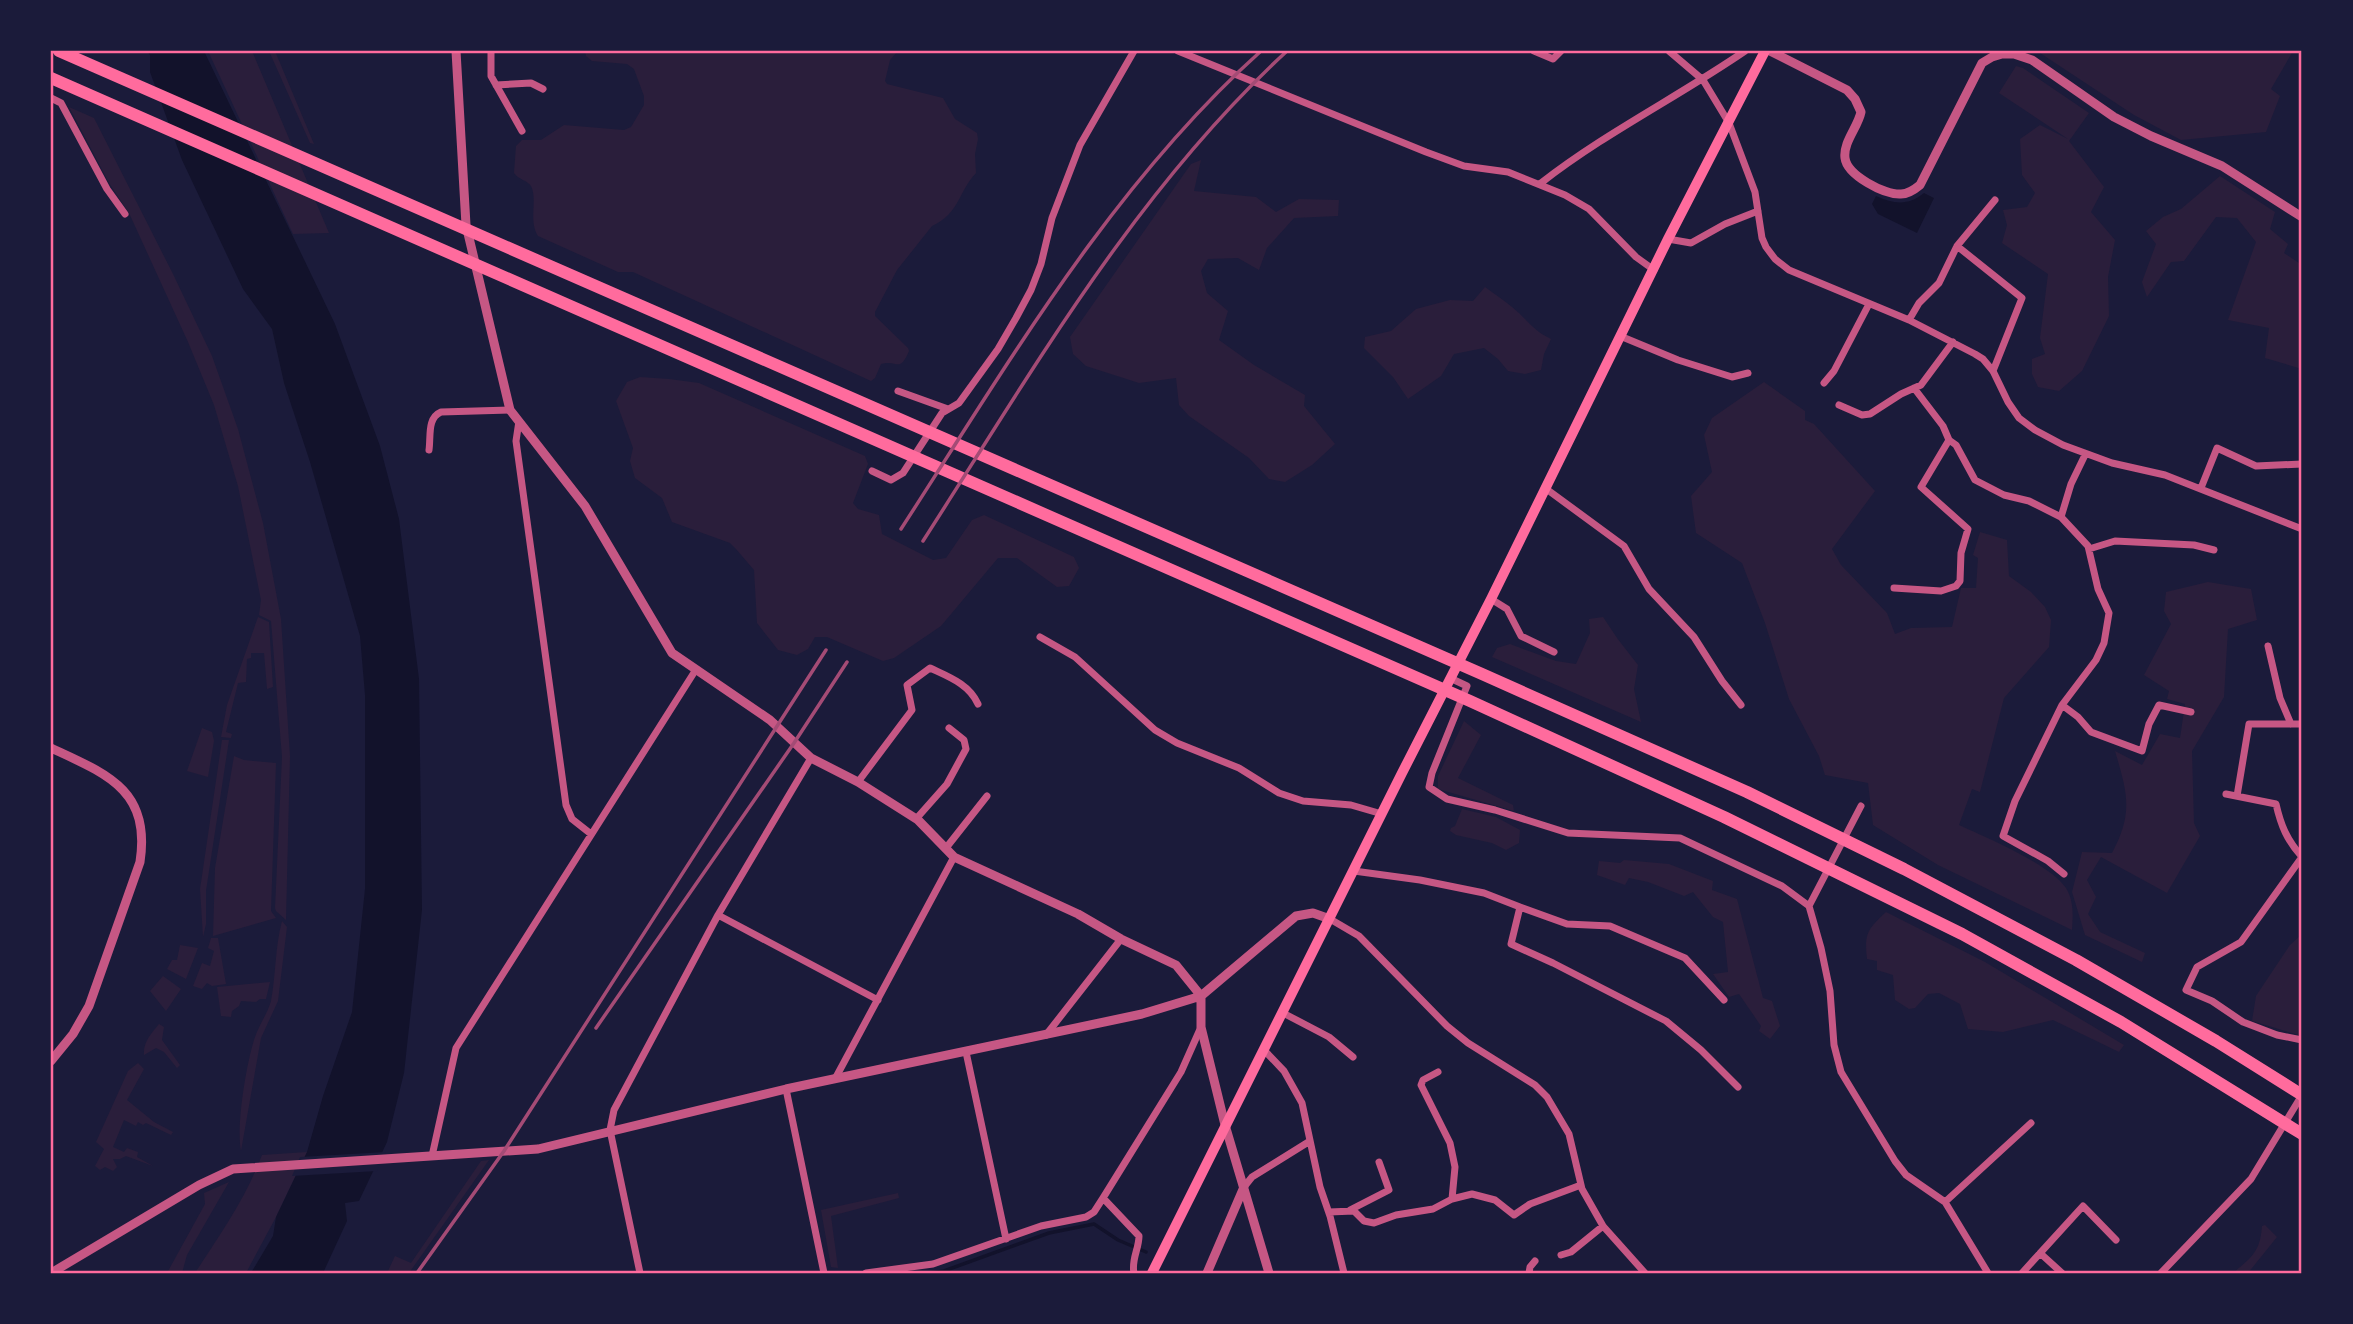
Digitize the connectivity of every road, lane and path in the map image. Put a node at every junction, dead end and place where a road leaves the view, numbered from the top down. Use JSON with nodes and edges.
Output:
{"nodes":[{"id":1,"x":59,"y":51,"type":"edge"},
{"id":2,"x":456,"y":51,"type":"edge"},
{"id":3,"x":491,"y":51,"type":"edge"},
{"id":4,"x":1134,"y":51,"type":"edge"},
{"id":5,"x":1178,"y":51,"type":"edge"},
{"id":6,"x":1534,"y":51,"type":"edge"},
{"id":7,"x":1561,"y":51,"type":"edge"},
{"id":8,"x":1669,"y":51,"type":"edge"},
{"id":9,"x":1745,"y":51,"type":"edge"},
{"id":10,"x":1768,"y":51,"type":"edge"},
{"id":11,"x":51,"y":78,"type":"edge"},
{"id":12,"x":1703,"y":80,"type":"junction"},
{"id":13,"x":496,"y":85,"type":"junction"},
{"id":14,"x":543,"y":89,"type":"dead end"},
{"id":15,"x":51,"y":98,"type":"edge"},
{"id":16,"x":1729,"y":123,"type":"junction"},
{"id":17,"x":522,"y":131,"type":"dead end"},
{"id":18,"x":1541,"y":183,"type":"junction"},
{"id":19,"x":1995,"y":200,"type":"dead end"},
{"id":20,"x":1758,"y":211,"type":"junction"},
{"id":21,"x":125,"y":214,"type":"dead end"},
{"id":22,"x":2302,"y":217,"type":"edge"},
{"id":23,"x":1668,"y":239,"type":"junction"},
{"id":24,"x":1957,"y":246,"type":"junction"},
{"id":25,"x":1654,"y":270,"type":"junction"},
{"id":26,"x":1869,"y":304,"type":"junction"},
{"id":27,"x":1909,"y":320,"type":"junction"},
{"id":28,"x":1620,"y":335,"type":"junction"},
{"id":29,"x":1953,"y":342,"type":"junction"},
{"id":30,"x":1993,"y":371,"type":"junction"},
{"id":31,"x":1748,"y":373,"type":"dead end"},
{"id":32,"x":1824,"y":383,"type":"dead end"},
{"id":33,"x":1914,"y":388,"type":"junction"},
{"id":34,"x":898,"y":391,"type":"dead end"},
{"id":35,"x":1839,"y":405,"type":"dead end"},
{"id":36,"x":948,"y":409,"type":"junction"},
{"id":37,"x":510,"y":410,"type":"junction"},
{"id":38,"x":519,"y":421,"type":"junction"},
{"id":39,"x":1949,"y":440,"type":"junction"},
{"id":40,"x":429,"y":450,"type":"dead end"},
{"id":41,"x":2085,"y":455,"type":"junction"},
{"id":42,"x":2302,"y":464,"type":"edge"},
{"id":43,"x":872,"y":471,"type":"dead end"},
{"id":44,"x":1545,"y":488,"type":"junction"},
{"id":45,"x":2201,"y":488,"type":"junction"},
{"id":46,"x":2061,"y":517,"type":"junction"},
{"id":47,"x":2302,"y":529,"type":"edge"},
{"id":48,"x":2089,"y":549,"type":"junction"},
{"id":49,"x":2214,"y":550,"type":"dead end"},
{"id":50,"x":1894,"y":588,"type":"dead end"},
{"id":51,"x":1491,"y":599,"type":"junction"},
{"id":52,"x":1040,"y":637,"type":"dead end"},
{"id":53,"x":2268,"y":646,"type":"dead end"},
{"id":54,"x":1554,"y":652,"type":"dead end"},
{"id":55,"x":695,"y":671,"type":"junction"},
{"id":56,"x":1450,"y":678,"type":"junction"},
{"id":57,"x":978,"y":704,"type":"dead end"},
{"id":58,"x":1741,"y":705,"type":"dead end"},
{"id":59,"x":2062,"y":705,"type":"junction"},
{"id":60,"x":2190,"y":712,"type":"dead end"},
{"id":61,"x":2291,"y":724,"type":"junction"},
{"id":62,"x":2302,"y":724,"type":"edge"},
{"id":63,"x":949,"y":728,"type":"dead end"},
{"id":64,"x":51,"y":748,"type":"edge"},
{"id":65,"x":811,"y":758,"type":"junction"},
{"id":66,"x":858,"y":782,"type":"junction"},
{"id":67,"x":2226,"y":794,"type":"dead end"},
{"id":68,"x":987,"y":796,"type":"dead end"},
{"id":69,"x":2237,"y":796,"type":"junction"},
{"id":70,"x":1861,"y":806,"type":"dead end"},
{"id":71,"x":1382,"y":814,"type":"junction"},
{"id":72,"x":916,"y":819,"type":"junction"},
{"id":73,"x":591,"y":834,"type":"junction"},
{"id":74,"x":946,"y":848,"type":"junction"},
{"id":75,"x":954,"y":857,"type":"junction"},
{"id":76,"x":2302,"y":857,"type":"edge"},
{"id":77,"x":1354,"y":871,"type":"junction"},
{"id":78,"x":2064,"y":874,"type":"dead end"},
{"id":79,"x":1810,"y":906,"type":"junction"},
{"id":80,"x":1520,"y":907,"type":"junction"},
{"id":81,"x":718,"y":915,"type":"junction"},
{"id":82,"x":1330,"y":919,"type":"junction"},
{"id":83,"x":1121,"y":939,"type":"junction"},
{"id":84,"x":1201,"y":996,"type":"junction"},
{"id":85,"x":878,"y":1000,"type":"junction"},
{"id":86,"x":1724,"y":1000,"type":"dead end"},
{"id":87,"x":1283,"y":1013,"type":"junction"},
{"id":88,"x":1201,"y":1027,"type":"junction"},
{"id":89,"x":1046,"y":1035,"type":"junction"},
{"id":90,"x":2302,"y":1040,"type":"edge"},
{"id":91,"x":1264,"y":1050,"type":"junction"},
{"id":92,"x":966,"y":1052,"type":"junction"},
{"id":93,"x":1353,"y":1056,"type":"dead end"},
{"id":94,"x":51,"y":1061,"type":"edge"},
{"id":95,"x":1438,"y":1072,"type":"dead end"},
{"id":96,"x":835,"y":1079,"type":"junction"},
{"id":97,"x":1738,"y":1087,"type":"dead end"},
{"id":98,"x":786,"y":1089,"type":"junction"},
{"id":99,"x":2302,"y":1095,"type":"edge"},
{"id":100,"x":2031,"y":1123,"type":"dead end"},
{"id":101,"x":1225,"y":1125,"type":"junction"},
{"id":102,"x":610,"y":1130,"type":"junction"},
{"id":103,"x":2302,"y":1134,"type":"edge"},
{"id":104,"x":1310,"y":1141,"type":"junction"},
{"id":105,"x":432,"y":1156,"type":"junction"},
{"id":106,"x":1379,"y":1162,"type":"dead end"},
{"id":107,"x":1581,"y":1185,"type":"junction"},
{"id":108,"x":1244,"y":1187,"type":"junction"},
{"id":109,"x":1103,"y":1198,"type":"junction"},
{"id":110,"x":1451,"y":1199,"type":"junction"},
{"id":111,"x":1945,"y":1202,"type":"junction"},
{"id":112,"x":1349,"y":1210,"type":"junction"},
{"id":113,"x":1329,"y":1212,"type":"junction"},
{"id":114,"x":1603,"y":1226,"type":"junction"},
{"id":115,"x":1006,"y":1239,"type":"junction"},
{"id":116,"x":2116,"y":1240,"type":"dead end"},
{"id":117,"x":2040,"y":1254,"type":"junction"},
{"id":118,"x":1561,"y":1255,"type":"dead end"},
{"id":119,"x":1535,"y":1261,"type":"dead end"},
{"id":120,"x":51,"y":1273,"type":"edge"},
{"id":121,"x":640,"y":1273,"type":"edge"},
{"id":122,"x":824,"y":1273,"type":"edge"},
{"id":123,"x":866,"y":1273,"type":"edge"},
{"id":124,"x":1134,"y":1273,"type":"edge"},
{"id":125,"x":1152,"y":1273,"type":"edge"},
{"id":126,"x":1207,"y":1273,"type":"edge"},
{"id":127,"x":1269,"y":1273,"type":"edge"},
{"id":128,"x":1344,"y":1273,"type":"edge"},
{"id":129,"x":1530,"y":1273,"type":"edge"},
{"id":130,"x":1645,"y":1273,"type":"edge"},
{"id":131,"x":1988,"y":1273,"type":"edge"},
{"id":132,"x":2022,"y":1273,"type":"edge"},
{"id":133,"x":2062,"y":1273,"type":"edge"},
{"id":134,"x":2161,"y":1273,"type":"edge"}],
"edges":[{"from":1,"to":99,"type":"highway"},
{"from":2,"to":37,"type":"street"},
{"from":3,"to":13,"type":"street"},
{"from":4,"to":36,"type":"street"},
{"from":5,"to":18,"type":"street"},
{"from":6,"to":7,"type":"street"},
{"from":8,"to":12,"type":"street"},
{"from":9,"to":12,"type":"street"},
{"from":10,"to":16,"type":"main road"},
{"from":10,"to":22,"type":"street"},
{"from":11,"to":103,"type":"highway"},
{"from":12,"to":16,"type":"street"},
{"from":12,"to":18,"type":"street"},
{"from":13,"to":14,"type":"street"},
{"from":13,"to":17,"type":"street"},
{"from":15,"to":21,"type":"street"},
{"from":16,"to":20,"type":"street"},
{"from":16,"to":23,"type":"main road"},
{"from":18,"to":25,"type":"street"},
{"from":19,"to":24,"type":"street"},
{"from":20,"to":23,"type":"street"},
{"from":20,"to":26,"type":"street"},
{"from":23,"to":25,"type":"main road"},
{"from":24,"to":27,"type":"street"},
{"from":24,"to":30,"type":"street"},
{"from":25,"to":28,"type":"main road"},
{"from":26,"to":27,"type":"street"},
{"from":26,"to":32,"type":"street"},
{"from":27,"to":29,"type":"street"},
{"from":28,"to":31,"type":"street"},
{"from":28,"to":44,"type":"main road"},
{"from":29,"to":30,"type":"street"},
{"from":29,"to":33,"type":"street"},
{"from":30,"to":41,"type":"street"},
{"from":33,"to":35,"type":"street"},
{"from":33,"to":39,"type":"street"},
{"from":34,"to":36,"type":"street"},
{"from":36,"to":43,"type":"street"},
{"from":37,"to":38,"type":"street"},
{"from":37,"to":40,"type":"street"},
{"from":38,"to":55,"type":"street"},
{"from":38,"to":73,"type":"street"},
{"from":39,"to":46,"type":"street"},
{"from":39,"to":50,"type":"street"},
{"from":41,"to":45,"type":"street"},
{"from":41,"to":46,"type":"street"},
{"from":42,"to":45,"type":"street"},
{"from":44,"to":51,"type":"main road"},
{"from":44,"to":58,"type":"street"},
{"from":45,"to":47,"type":"street"},
{"from":46,"to":48,"type":"street"},
{"from":48,"to":49,"type":"street"},
{"from":48,"to":59,"type":"street"},
{"from":51,"to":54,"type":"street"},
{"from":51,"to":56,"type":"main road"},
{"from":52,"to":71,"type":"street"},
{"from":53,"to":61,"type":"street"},
{"from":55,"to":65,"type":"street"},
{"from":55,"to":73,"type":"street"},
{"from":56,"to":71,"type":"main road"},
{"from":56,"to":79,"type":"street"},
{"from":57,"to":66,"type":"street"},
{"from":59,"to":60,"type":"street"},
{"from":59,"to":78,"type":"street"},
{"from":61,"to":62,"type":"street"},
{"from":61,"to":69,"type":"street"},
{"from":63,"to":72,"type":"street"},
{"from":64,"to":94,"type":"street"},
{"from":65,"to":66,"type":"street"},
{"from":65,"to":81,"type":"street"},
{"from":66,"to":72,"type":"street"},
{"from":67,"to":69,"type":"street"},
{"from":68,"to":74,"type":"street"},
{"from":69,"to":76,"type":"street"},
{"from":70,"to":79,"type":"street"},
{"from":71,"to":77,"type":"main road"},
{"from":72,"to":74,"type":"street"},
{"from":73,"to":105,"type":"street"},
{"from":74,"to":75,"type":"street"},
{"from":75,"to":83,"type":"street"},
{"from":75,"to":85,"type":"street"},
{"from":76,"to":90,"type":"street"},
{"from":77,"to":80,"type":"street"},
{"from":77,"to":82,"type":"main road"},
{"from":79,"to":111,"type":"street"},
{"from":80,"to":86,"type":"street"},
{"from":80,"to":97,"type":"street"},
{"from":81,"to":85,"type":"street"},
{"from":81,"to":102,"type":"street"},
{"from":82,"to":84,"type":"street"},
{"from":82,"to":87,"type":"main road"},
{"from":82,"to":107,"type":"street"},
{"from":83,"to":84,"type":"street"},
{"from":83,"to":89,"type":"street"},
{"from":84,"to":88,"type":"street"},
{"from":84,"to":89,"type":"street"},
{"from":85,"to":96,"type":"street"},
{"from":87,"to":91,"type":"main road"},
{"from":87,"to":93,"type":"street"},
{"from":88,"to":101,"type":"street"},
{"from":88,"to":109,"type":"street"},
{"from":89,"to":92,"type":"street"},
{"from":91,"to":101,"type":"main road"},
{"from":91,"to":104,"type":"street"},
{"from":92,"to":96,"type":"street"},
{"from":92,"to":115,"type":"street"},
{"from":95,"to":110,"type":"street"},
{"from":96,"to":98,"type":"street"},
{"from":98,"to":102,"type":"street"},
{"from":98,"to":122,"type":"street"},
{"from":99,"to":134,"type":"street"},
{"from":100,"to":111,"type":"street"},
{"from":101,"to":108,"type":"street"},
{"from":101,"to":125,"type":"main road"},
{"from":102,"to":105,"type":"street"},
{"from":102,"to":121,"type":"street"},
{"from":104,"to":108,"type":"street"},
{"from":104,"to":113,"type":"street"},
{"from":105,"to":120,"type":"street"},
{"from":106,"to":112,"type":"street"},
{"from":107,"to":110,"type":"street"},
{"from":107,"to":114,"type":"street"},
{"from":108,"to":126,"type":"street"},
{"from":108,"to":127,"type":"street"},
{"from":109,"to":115,"type":"street"},
{"from":109,"to":124,"type":"street"},
{"from":110,"to":112,"type":"street"},
{"from":111,"to":131,"type":"street"},
{"from":112,"to":113,"type":"street"},
{"from":113,"to":128,"type":"street"},
{"from":114,"to":118,"type":"street"},
{"from":114,"to":130,"type":"street"},
{"from":115,"to":123,"type":"street"},
{"from":116,"to":117,"type":"street"},
{"from":117,"to":132,"type":"street"},
{"from":117,"to":133,"type":"street"},
{"from":119,"to":129,"type":"street"}]}
